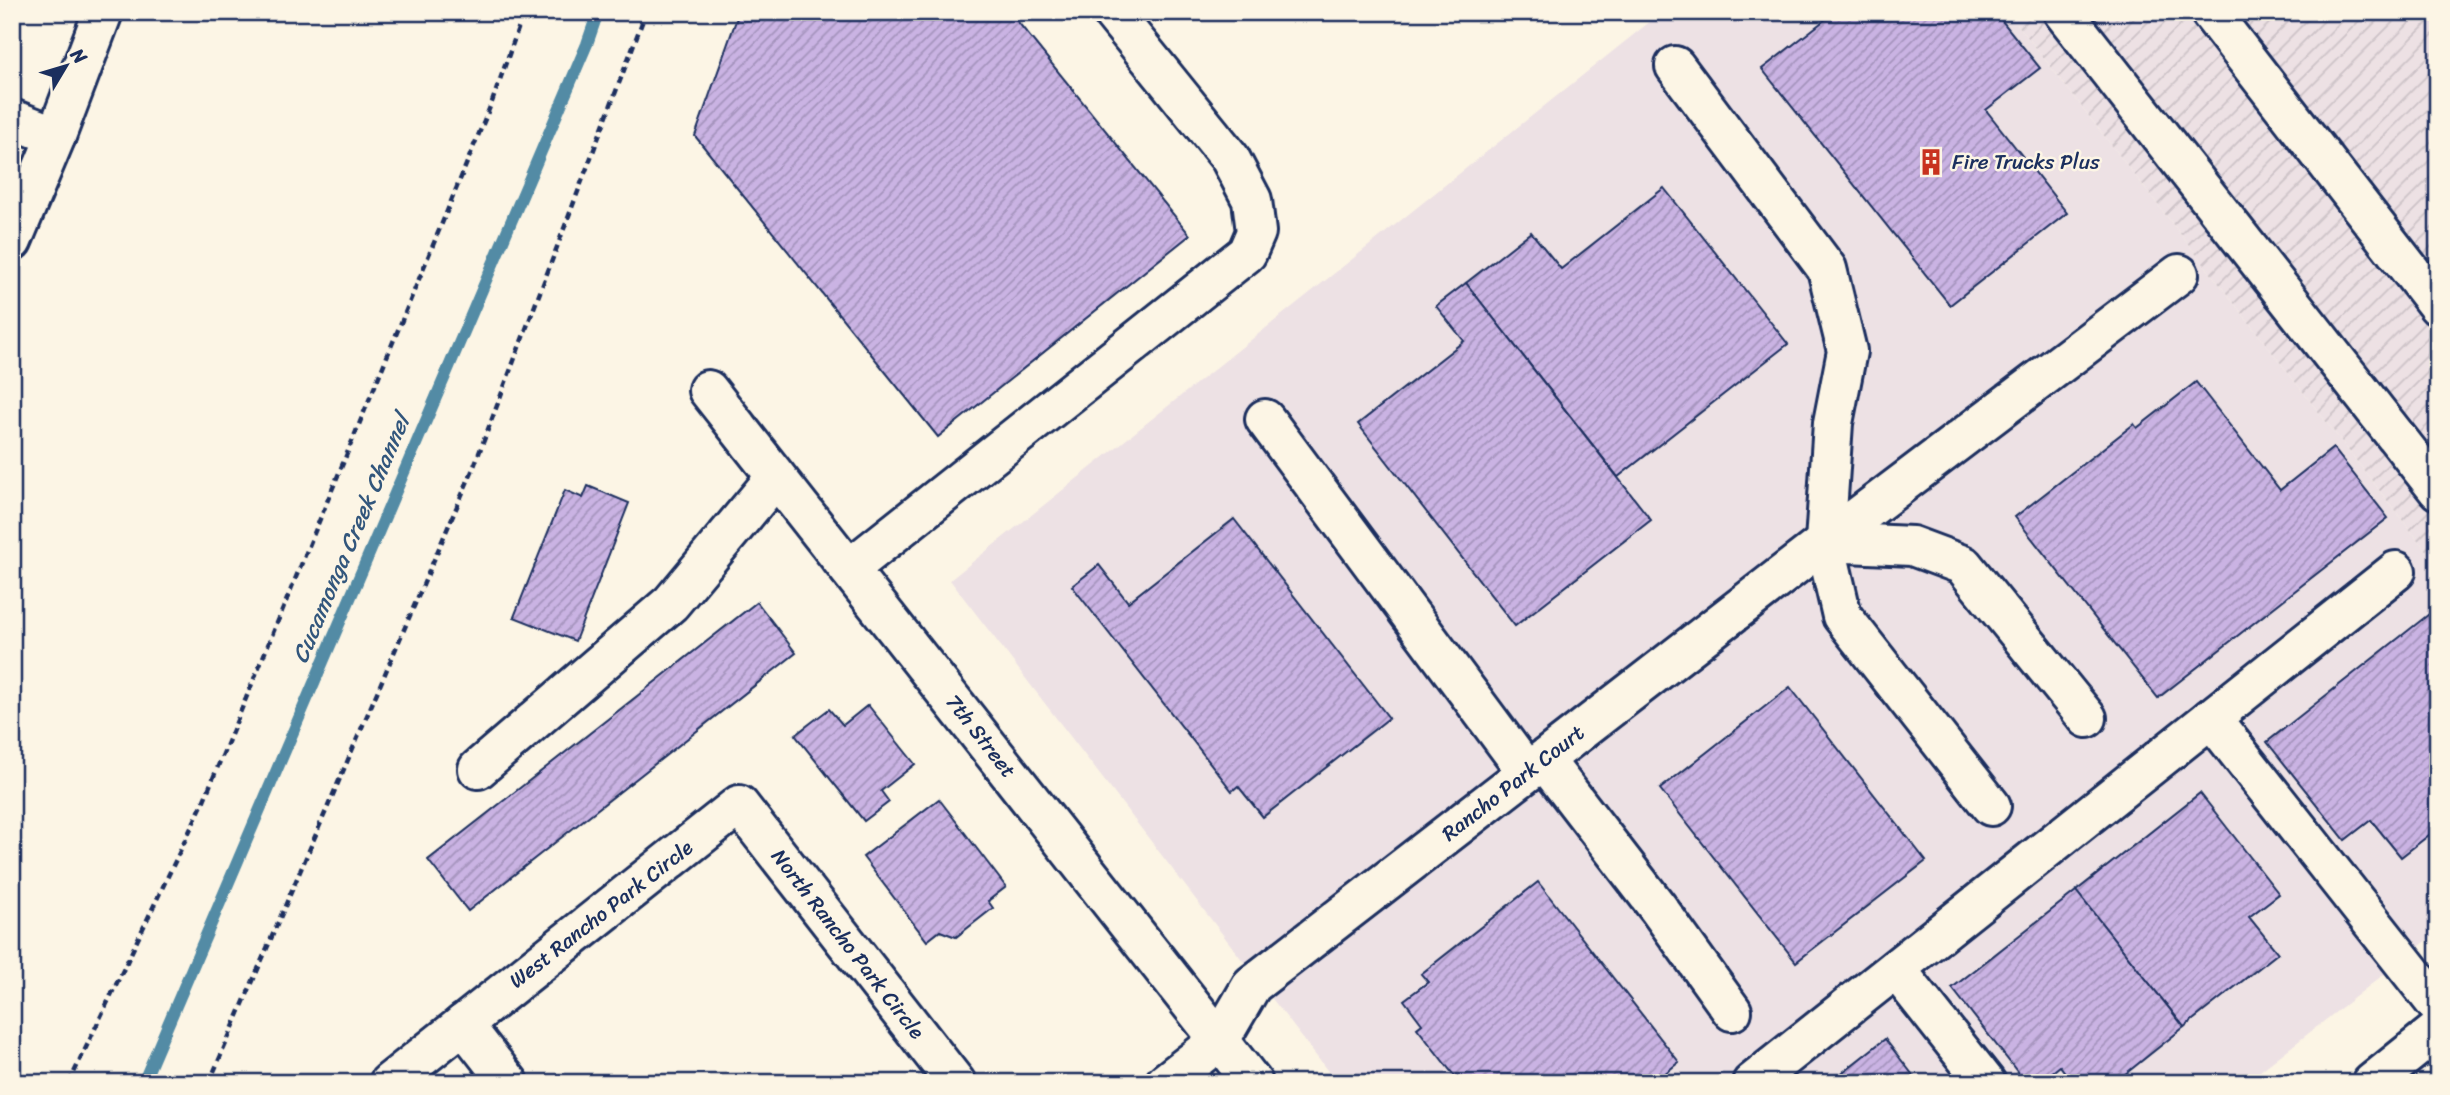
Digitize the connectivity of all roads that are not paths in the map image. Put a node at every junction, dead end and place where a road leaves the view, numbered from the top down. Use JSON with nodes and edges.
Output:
{"nodes":[{"id":1,"x":103,"y":12,"type":"edge"},
{"id":2,"x":1112,"y":12,"type":"edge"},
{"id":3,"x":2063,"y":12,"type":"edge"},
{"id":4,"x":2210,"y":12,"type":"edge"},
{"id":5,"x":1675,"y":66,"type":"dead end"},
{"id":6,"x":12,"y":119,"type":"edge"},
{"id":7,"x":56,"y":136,"type":"junction"},
{"id":8,"x":12,"y":242,"type":"edge"},
{"id":9,"x":2425,"y":262,"type":"edge"},
{"id":10,"x":2179,"y":274,"type":"dead end"},
{"id":11,"x":2438,"y":306,"type":"edge"},
{"id":12,"x":708,"y":390,"type":"dead end"},
{"id":13,"x":1265,"y":419,"type":"dead end"},
{"id":14,"x":776,"y":477,"type":"junction"},
{"id":15,"x":2438,"y":490,"type":"edge"},
{"id":16,"x":1825,"y":542,"type":"junction"},
{"id":17,"x":849,"y":569,"type":"junction"},
{"id":18,"x":2396,"y":571,"type":"dead end"},
{"id":19,"x":2087,"y":718,"type":"dead end"},
{"id":20,"x":2211,"y":718,"type":"junction"},
{"id":21,"x":1535,"y":766,"type":"junction"},
{"id":22,"x":478,"y":769,"type":"dead end"},
{"id":23,"x":739,"y":805,"type":"joint"},
{"id":24,"x":1991,"y":806,"type":"dead end"},
{"id":25,"x":1895,"y":969,"type":"junction"},
{"id":26,"x":2438,"y":1006,"type":"edge"},
{"id":27,"x":1732,"y":1011,"type":"dead end"},
{"id":28,"x":463,"y":1024,"type":"junction"},
{"id":29,"x":2438,"y":1030,"type":"edge"},
{"id":30,"x":1220,"y":1040,"type":"junction"},
{"id":31,"x":389,"y":1083,"type":"edge"},
{"id":32,"x":509,"y":1083,"type":"edge"},
{"id":33,"x":956,"y":1083,"type":"edge"},
{"id":34,"x":1165,"y":1083,"type":"edge"},
{"id":35,"x":1253,"y":1083,"type":"edge"},
{"id":36,"x":1752,"y":1083,"type":"edge"},
{"id":37,"x":1986,"y":1083,"type":"edge"},
{"id":38,"x":2372,"y":1083,"type":"edge"}],
"edges":[{"from":1,"to":7,"type":"street"},
{"from":2,"to":17,"type":"street"},
{"from":3,"to":15,"type":"street"},
{"from":4,"to":9,"type":"street"},
{"from":5,"to":16,"type":"street"},
{"from":6,"to":7,"type":"street"},
{"from":7,"to":8,"type":"street"},
{"from":9,"to":11,"type":"street"},
{"from":10,"to":16,"type":"street","name":"Rancho Park Court"},
{"from":12,"to":14,"type":"street","name":"7th Street"},
{"from":13,"to":21,"type":"street"},
{"from":14,"to":17,"type":"street","name":"7th Street"},
{"from":14,"to":22,"type":"street"},
{"from":16,"to":19,"type":"street"},
{"from":16,"to":21,"type":"street","name":"Rancho Park Court"},
{"from":16,"to":24,"type":"street"},
{"from":17,"to":30,"type":"street","name":"7th Street"},
{"from":18,"to":20,"type":"street"},
{"from":20,"to":25,"type":"street"},
{"from":20,"to":26,"type":"street"},
{"from":21,"to":27,"type":"street"},
{"from":21,"to":30,"type":"street","name":"Rancho Park Court"},
{"from":23,"to":28,"type":"street","name":"West Rancho Park Circle"},
{"from":23,"to":33,"type":"street","name":"North Rancho Park Circle"},
{"from":25,"to":36,"type":"street"},
{"from":25,"to":37,"type":"street"},
{"from":28,"to":31,"type":"street","name":"West Rancho Park Circle"},
{"from":28,"to":32,"type":"street"},
{"from":29,"to":38,"type":"street"},
{"from":30,"to":34,"type":"street"},
{"from":30,"to":35,"type":"street","name":"7th Street"}]}
